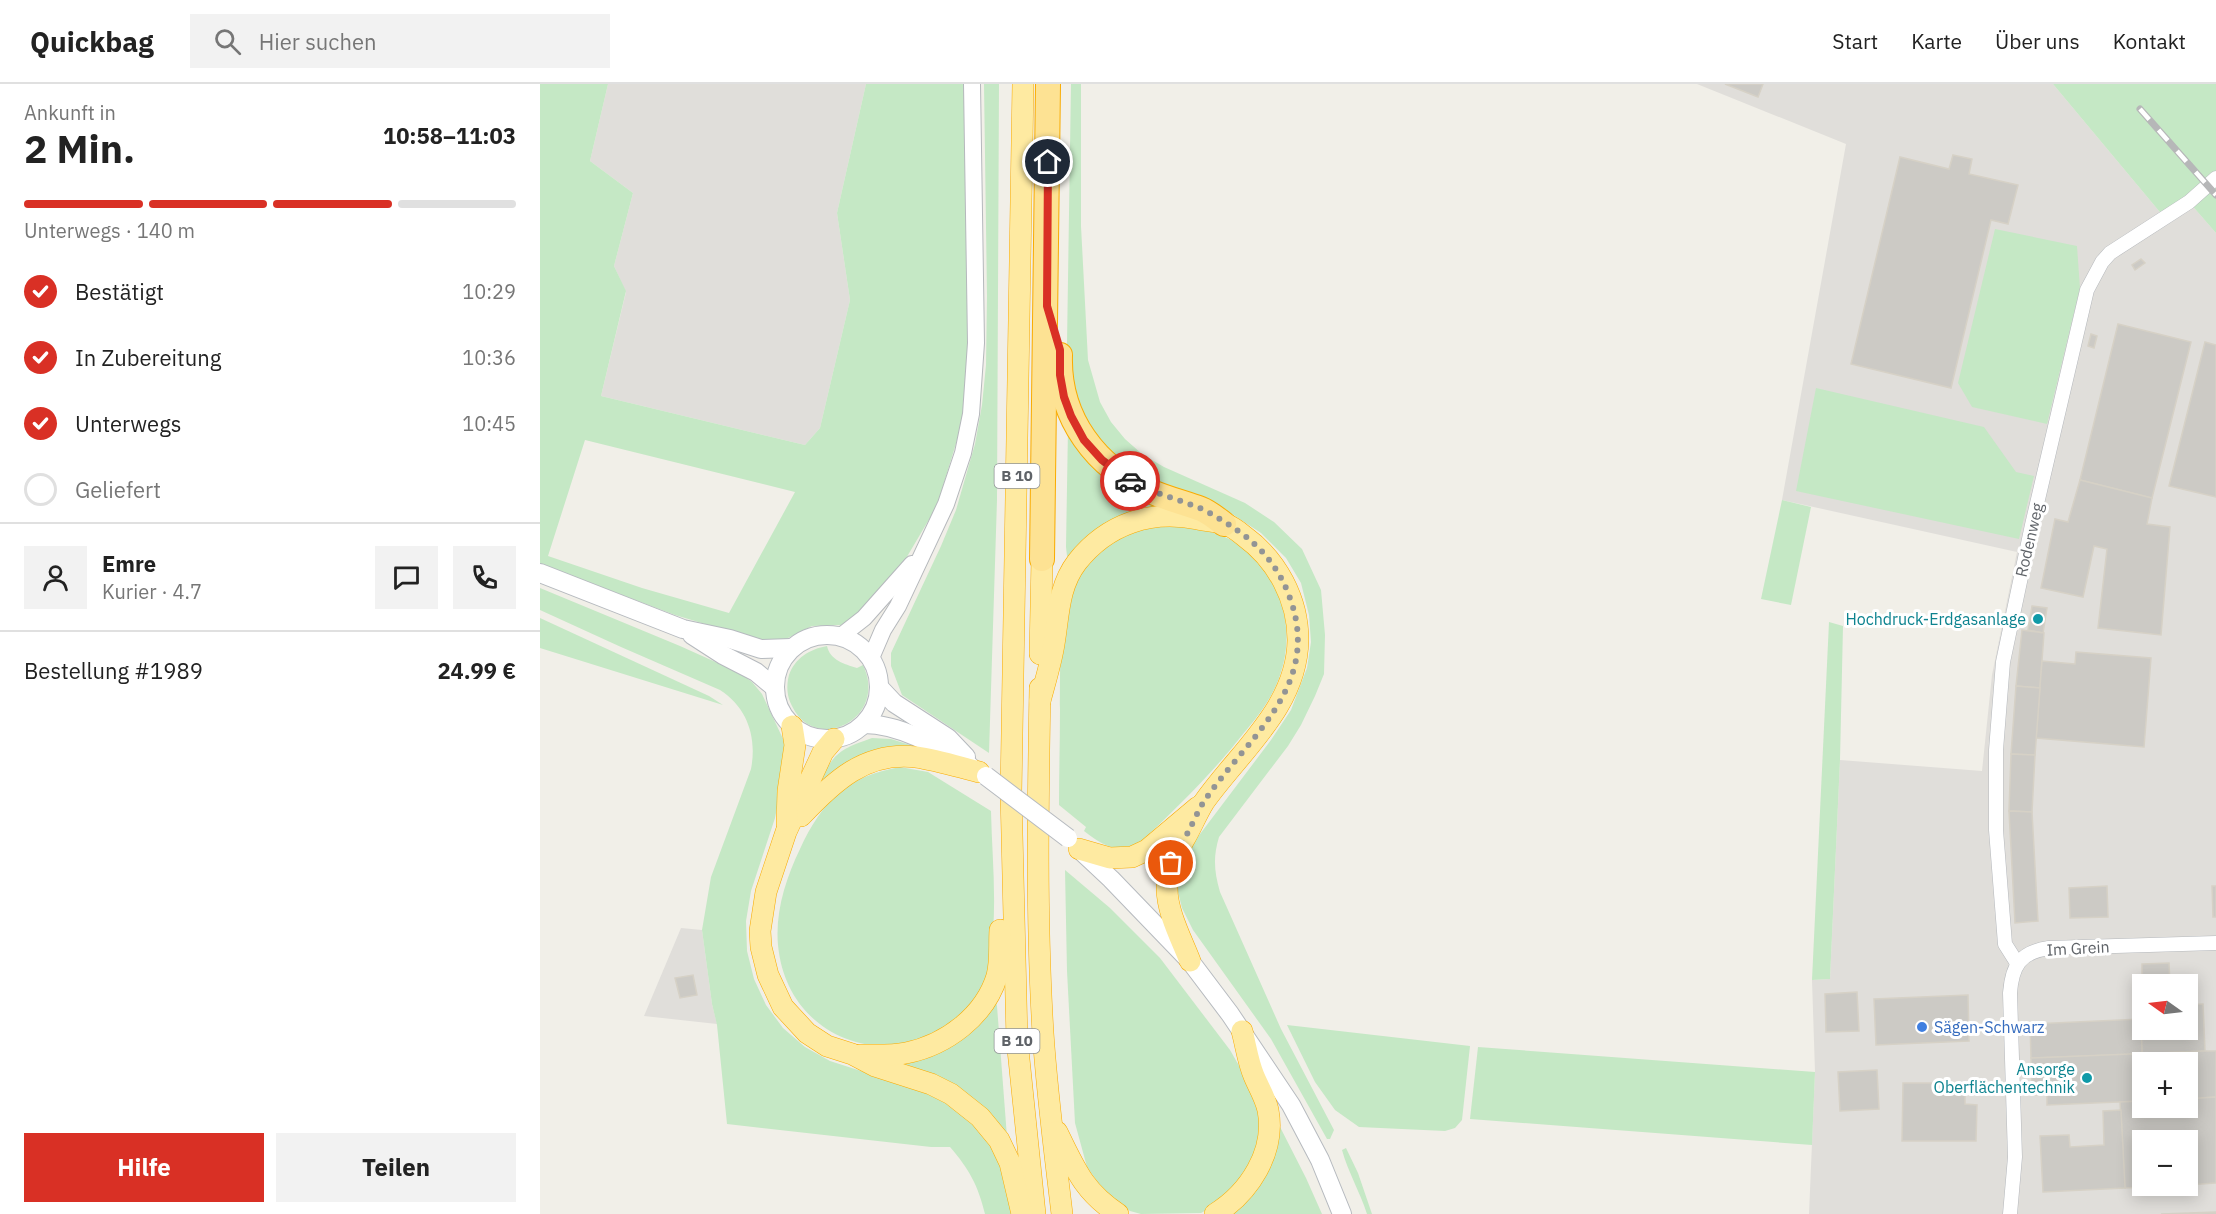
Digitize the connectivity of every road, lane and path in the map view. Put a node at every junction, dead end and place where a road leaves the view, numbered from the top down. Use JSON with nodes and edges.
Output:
{"nodes":[{"id":1,"x":972,"y":84,"type":"edge"},
{"id":2,"x":1023,"y":84,"type":"edge"},
{"id":3,"x":1048,"y":84,"type":"edge"},
{"id":4,"x":2216,"y":178,"type":"edge"},
{"id":5,"x":1047,"y":306,"type":"junction"},
{"id":6,"x":1224,"y":524,"type":"junction"},
{"id":7,"x":923,"y":552,"type":"junction"},
{"id":8,"x":1042,"y":559,"type":"joint"},
{"id":9,"x":540,"y":573,"type":"edge"},
{"id":10,"x":682,"y":629,"type":"junction"},
{"id":11,"x":841,"y":636,"type":"junction"},
{"id":12,"x":791,"y":648,"type":"junction"},
{"id":13,"x":871,"y":658,"type":"junction"},
{"id":14,"x":774,"y":687,"type":"junction"},
{"id":15,"x":879,"y":687,"type":"junction"},
{"id":16,"x":1040,"y":701,"type":"junction"},
{"id":17,"x":864,"y":724,"type":"junction"},
{"id":18,"x":792,"y":726,"type":"junction"},
{"id":19,"x":834,"y":739,"type":"junction"},
{"id":20,"x":983,"y":774,"type":"junction"},
{"id":21,"x":1203,"y":803,"type":"junction"},
{"id":22,"x":786,"y":832,"type":"junction"},
{"id":23,"x":1074,"y":844,"type":"junction"},
{"id":24,"x":1012,"y":867,"type":"junction"},
{"id":25,"x":2216,"y":943,"type":"edge"},
{"id":26,"x":1190,"y":961,"type":"junction"},
{"id":27,"x":2017,"y":963,"type":"junction"},
{"id":28,"x":1242,"y":1032,"type":"junction"},
{"id":29,"x":852,"y":1054,"type":"junction"},
{"id":30,"x":1050,"y":1118,"type":"junction"},
{"id":31,"x":1022,"y":1214,"type":"edge"},
{"id":32,"x":1035,"y":1214,"type":"edge"},
{"id":33,"x":1062,"y":1214,"type":"edge"},
{"id":34,"x":1118,"y":1214,"type":"edge"},
{"id":35,"x":1215,"y":1214,"type":"edge"},
{"id":36,"x":1342,"y":1214,"type":"edge"},
{"id":37,"x":2010,"y":1214,"type":"edge"}],
"edges":[{"from":1,"to":7,"type":"street"},
{"from":2,"to":24,"type":"highway","number":"B 10"},
{"from":3,"to":5,"type":"highway","number":"B 10"},
{"from":4,"to":27,"type":"street","name":"Rodenweg"},
{"from":5,"to":6,"type":"highway"},
{"from":5,"to":8,"type":"highway","number":"B 10"},
{"from":6,"to":16,"type":"highway"},
{"from":6,"to":21,"type":"highway"},
{"from":7,"to":11,"type":"street"},
{"from":7,"to":13,"type":"street"},
{"from":8,"to":16,"type":"highway","number":"B 10"},
{"from":9,"to":10,"type":"main road"},
{"from":10,"to":12,"type":"main road"},
{"from":10,"to":14,"type":"main road"},
{"from":11,"to":12,"type":"main road"},
{"from":11,"to":13,"type":"main road"},
{"from":12,"to":14,"type":"main road"},
{"from":13,"to":15,"type":"main road"},
{"from":14,"to":18,"type":"main road"},
{"from":15,"to":17,"type":"main road"},
{"from":15,"to":20,"type":"main road"},
{"from":16,"to":30,"type":"highway","number":"B 10"},
{"from":17,"to":19,"type":"main road"},
{"from":17,"to":20,"type":"main road"},
{"from":18,"to":19,"type":"main road"},
{"from":18,"to":22,"type":"highway"},
{"from":19,"to":22,"type":"highway"},
{"from":20,"to":22,"type":"highway"},
{"from":20,"to":23,"type":"main road","bridge":true},
{"from":21,"to":23,"type":"highway"},
{"from":21,"to":26,"type":"highway"},
{"from":22,"to":29,"type":"highway"},
{"from":23,"to":26,"type":"main road"},
{"from":24,"to":29,"type":"highway"},
{"from":24,"to":32,"type":"highway","number":"B 10"},
{"from":25,"to":27,"type":"street","name":"Im Grein"},
{"from":26,"to":28,"type":"main road"},
{"from":27,"to":37,"type":"street"},
{"from":28,"to":35,"type":"highway"},
{"from":28,"to":36,"type":"main road"},
{"from":29,"to":31,"type":"highway"},
{"from":30,"to":33,"type":"highway","number":"B 10"},
{"from":30,"to":34,"type":"highway"}]}
